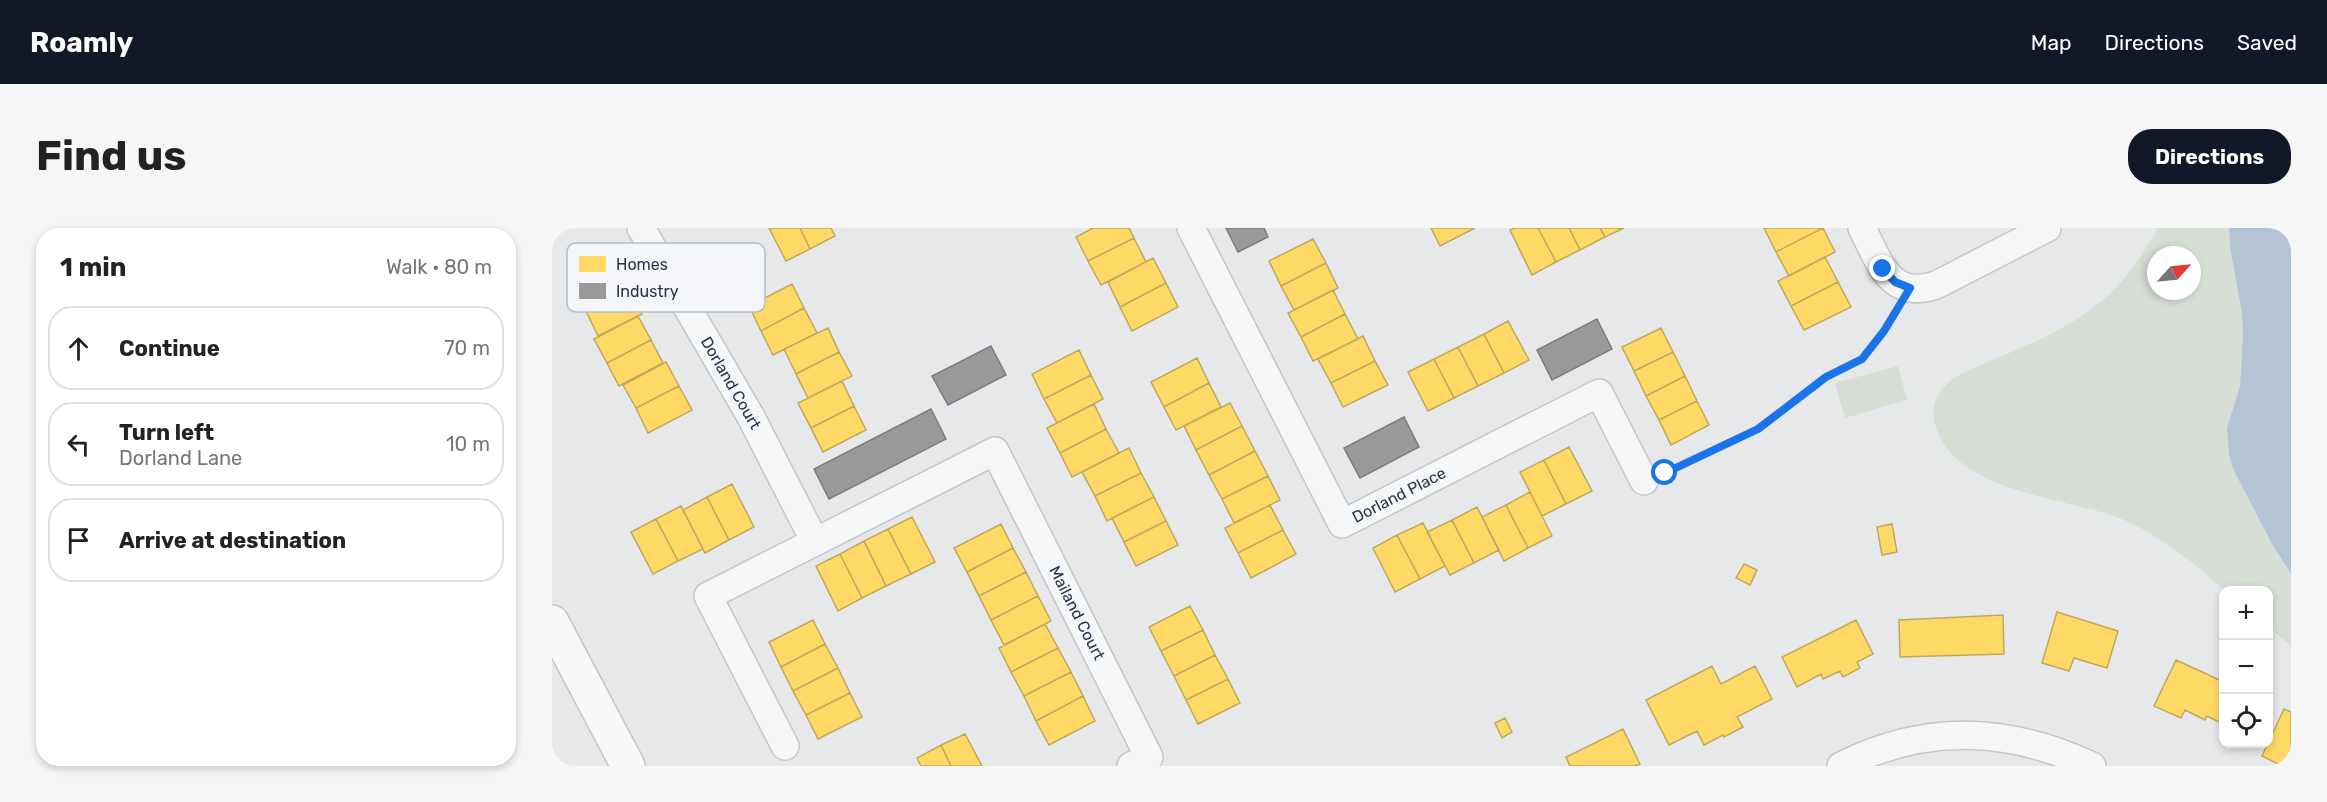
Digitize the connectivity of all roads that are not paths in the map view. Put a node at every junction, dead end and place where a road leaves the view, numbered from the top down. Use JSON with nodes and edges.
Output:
{"nodes":[{"id":1,"x":641,"y":228,"type":"edge"},
{"id":2,"x":1191,"y":228,"type":"edge"},
{"id":3,"x":1862,"y":228,"type":"edge"},
{"id":4,"x":2047,"y":228,"type":"edge"},
{"id":5,"x":650,"y":243,"type":"edge"},
{"id":6,"x":689,"y":312,"type":"edge"},
{"id":7,"x":1644,"y":481,"type":"road end"},
{"id":8,"x":815,"y":542,"type":"junction"},
{"id":9,"x":555,"y":637,"type":"edge"},
{"id":10,"x":785,"y":746,"type":"dead end"},
{"id":11,"x":628,"y":766,"type":"edge"},
{"id":12,"x":1131,"y":766,"type":"edge"},
{"id":13,"x":1841,"y":766,"type":"edge"},
{"id":14,"x":2092,"y":766,"type":"edge"}],
"edges":[{"from":1,"to":5,"type":"street","name":"Dorland Court"},
{"from":2,"to":7,"type":"street","name":"Dorland Place"},
{"from":3,"to":4,"type":"street"},
{"from":6,"to":8,"type":"street","name":"Dorland Court"},
{"from":8,"to":10,"type":"street"},
{"from":8,"to":12,"type":"street","name":"Mailand Court"},
{"from":9,"to":11,"type":"street"},
{"from":13,"to":14,"type":"street"}]}
